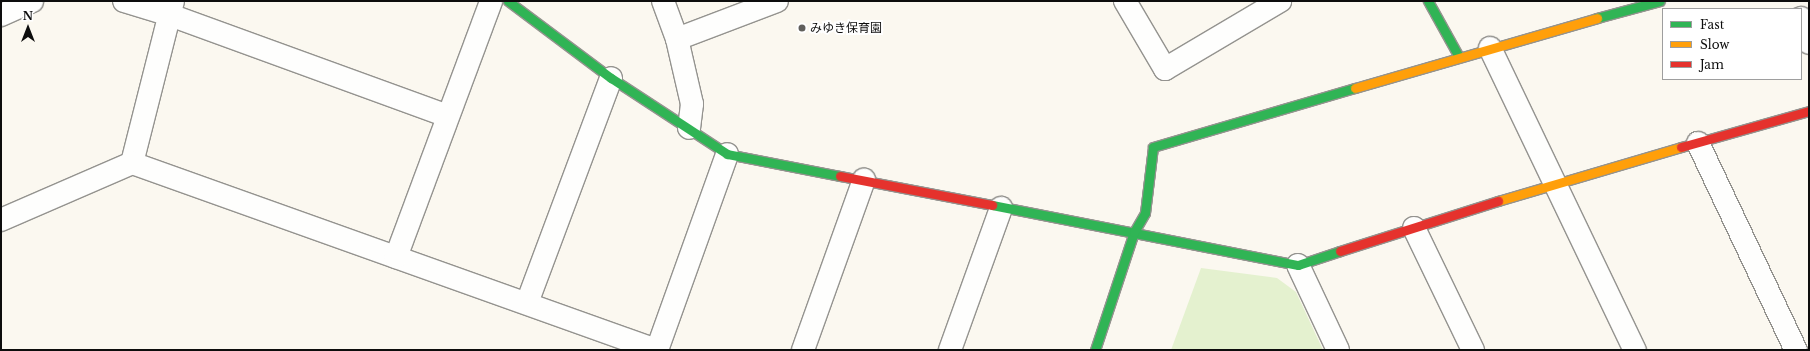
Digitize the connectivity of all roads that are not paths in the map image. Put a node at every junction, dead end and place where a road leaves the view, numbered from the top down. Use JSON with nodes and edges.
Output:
{"nodes":[{"id":1,"x":32,"y":1,"type":"edge"},
{"id":2,"x":124,"y":1,"type":"edge"},
{"id":3,"x":491,"y":1,"type":"edge"},
{"id":4,"x":508,"y":1,"type":"edge"},
{"id":5,"x":664,"y":1,"type":"edge"},
{"id":6,"x":777,"y":1,"type":"edge"},
{"id":7,"x":1125,"y":1,"type":"edge"},
{"id":8,"x":1280,"y":1,"type":"edge"},
{"id":9,"x":1428,"y":1,"type":"edge"},
{"id":10,"x":1660,"y":1,"type":"edge"},
{"id":11,"x":171,"y":8,"type":"edge"},
{"id":12,"x":1,"y":15,"type":"edge"},
{"id":13,"x":1802,"y":21,"type":"edge"},
{"id":14,"x":677,"y":39,"type":"junction"},
{"id":15,"x":1809,"y":43,"type":"edge"},
{"id":16,"x":1490,"y":48,"type":"junction"},
{"id":17,"x":1459,"y":57,"type":"junction"},
{"id":18,"x":611,"y":78,"type":"junction"},
{"id":19,"x":1809,"y":111,"type":"edge"},
{"id":20,"x":447,"y":116,"type":"junction"},
{"id":21,"x":688,"y":128,"type":"junction"},
{"id":22,"x":1698,"y":143,"type":"junction"},
{"id":23,"x":727,"y":154,"type":"junction"},
{"id":24,"x":132,"y":163,"type":"junction"},
{"id":25,"x":864,"y":180,"type":"junction"},
{"id":26,"x":1555,"y":182,"type":"junction"},
{"id":27,"x":1001,"y":208,"type":"junction"},
{"id":28,"x":1,"y":220,"type":"edge"},
{"id":29,"x":1414,"y":228,"type":"junction"},
{"id":30,"x":1134,"y":232,"type":"junction"},
{"id":31,"x":396,"y":257,"type":"junction"},
{"id":32,"x":1298,"y":265,"type":"junction"},
{"id":33,"x":527,"y":303,"type":"junction"},
{"id":34,"x":657,"y":350,"type":"edge"},
{"id":35,"x":803,"y":350,"type":"edge"},
{"id":36,"x":950,"y":350,"type":"edge"},
{"id":37,"x":1095,"y":350,"type":"edge"},
{"id":38,"x":1338,"y":350,"type":"edge"},
{"id":39,"x":1473,"y":350,"type":"edge"},
{"id":40,"x":1635,"y":350,"type":"edge"},
{"id":41,"x":1796,"y":350,"type":"edge"}],
"edges":[{"from":1,"to":12,"type":"street"},
{"from":2,"to":11,"type":"street"},
{"from":3,"to":20,"type":"street"},
{"from":4,"to":18,"type":"street"},
{"from":5,"to":14,"type":"street"},
{"from":6,"to":14,"type":"street"},
{"from":7,"to":8,"type":"street"},
{"from":9,"to":17,"type":"street"},
{"from":10,"to":16,"type":"street"},
{"from":11,"to":20,"type":"street"},
{"from":11,"to":24,"type":"street"},
{"from":13,"to":15,"type":"street"},
{"from":14,"to":21,"type":"street"},
{"from":16,"to":17,"type":"street"},
{"from":16,"to":26,"type":"street"},
{"from":17,"to":30,"type":"street"},
{"from":18,"to":21,"type":"street"},
{"from":18,"to":33,"type":"street"},
{"from":19,"to":22,"type":"street"},
{"from":20,"to":31,"type":"street"},
{"from":21,"to":23,"type":"street"},
{"from":22,"to":26,"type":"street"},
{"from":22,"to":41,"type":"street"},
{"from":23,"to":25,"type":"street"},
{"from":23,"to":34,"type":"street"},
{"from":24,"to":28,"type":"street"},
{"from":24,"to":31,"type":"street"},
{"from":25,"to":27,"type":"street"},
{"from":25,"to":35,"type":"street"},
{"from":26,"to":29,"type":"street"},
{"from":26,"to":40,"type":"street"},
{"from":27,"to":30,"type":"street"},
{"from":27,"to":36,"type":"street"},
{"from":29,"to":32,"type":"street"},
{"from":29,"to":39,"type":"street"},
{"from":30,"to":32,"type":"street"},
{"from":30,"to":37,"type":"street"},
{"from":31,"to":33,"type":"street"},
{"from":32,"to":38,"type":"street"},
{"from":33,"to":34,"type":"street"}]}
